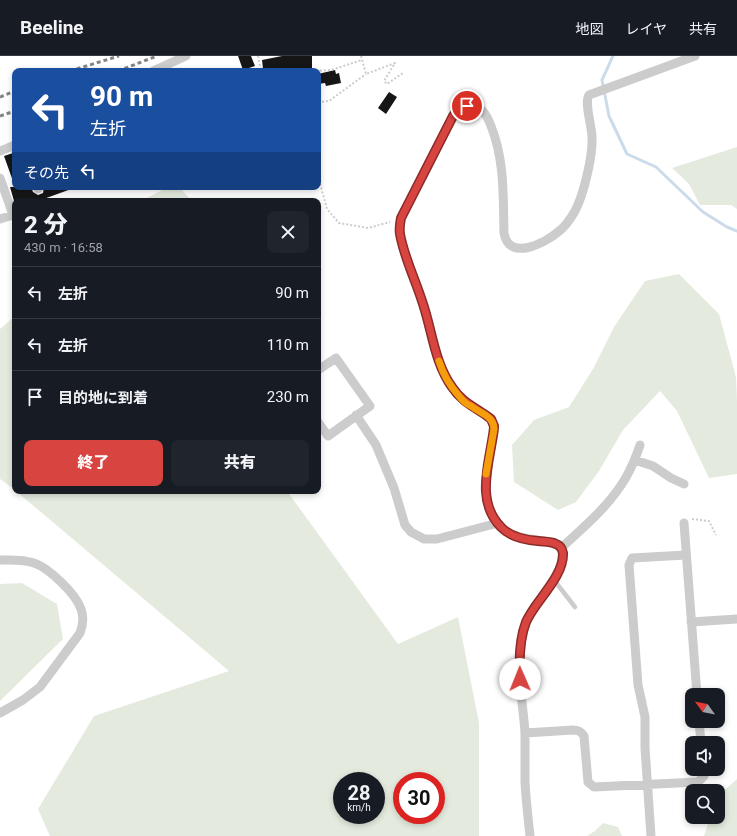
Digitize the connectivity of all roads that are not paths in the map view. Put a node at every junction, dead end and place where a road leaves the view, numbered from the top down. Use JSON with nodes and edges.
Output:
{"nodes":[{"id":1,"x":186,"y":56,"type":"edge"},
{"id":2,"x":695,"y":56,"type":"edge"},
{"id":3,"x":160,"y":68,"type":"edge"},
{"id":4,"x":12,"y":146,"type":"edge"},
{"id":5,"x":0,"y":151,"type":"edge"},
{"id":6,"x":0,"y":178,"type":"edge"},
{"id":7,"x":2,"y":191,"type":"edge"},
{"id":8,"x":12,"y":213,"type":"edge"},
{"id":9,"x":12,"y":215,"type":"edge"},
{"id":10,"x":0,"y":219,"type":"edge"},
{"id":11,"x":321,"y":368,"type":"edge"},
{"id":12,"x":356,"y":415,"type":"junction"},
{"id":13,"x":321,"y":426,"type":"edge"},
{"id":14,"x":640,"y":445,"type":"dead end"},
{"id":15,"x":635,"y":460,"type":"junction"},
{"id":16,"x":684,"y":484,"type":"dead end"},
{"id":17,"x":498,"y":523,"type":"junction"},
{"id":18,"x":684,"y":523,"type":"road end"},
{"id":19,"x":561,"y":548,"type":"junction"},
{"id":20,"x":686,"y":556,"type":"junction"},
{"id":21,"x":0,"y":560,"type":"edge"},
{"id":22,"x":553,"y":580,"type":"junction"},
{"id":23,"x":575,"y":607,"type":"dead end"},
{"id":24,"x":737,"y":619,"type":"edge"},
{"id":25,"x":691,"y":622,"type":"junction"},
{"id":26,"x":696,"y":688,"type":"edge"},
{"id":27,"x":0,"y":713,"type":"edge"},
{"id":28,"x":524,"y":733,"type":"junction"},
{"id":29,"x":704,"y":776,"type":"edge"},
{"id":30,"x":647,"y":784,"type":"junction"},
{"id":31,"x":530,"y":836,"type":"edge"},
{"id":32,"x":651,"y":836,"type":"edge"}],
"edges":[{"from":1,"to":3,"type":"street"},
{"from":2,"to":17,"type":"street"},
{"from":4,"to":5,"type":"street"},
{"from":6,"to":7,"type":"street"},
{"from":7,"to":8,"type":"street"},
{"from":9,"to":10,"type":"street"},
{"from":11,"to":12,"type":"street"},
{"from":12,"to":13,"type":"street"},
{"from":12,"to":17,"type":"street"},
{"from":14,"to":15,"type":"street"},
{"from":15,"to":16,"type":"street"},
{"from":15,"to":19,"type":"street"},
{"from":17,"to":19,"type":"street"},
{"from":18,"to":20,"type":"street"},
{"from":19,"to":22,"type":"street"},
{"from":20,"to":25,"type":"street"},
{"from":20,"to":30,"type":"street"},
{"from":21,"to":27,"type":"street"},
{"from":22,"to":23,"type":"lane"},
{"from":22,"to":28,"type":"street"},
{"from":24,"to":25,"type":"street"},
{"from":25,"to":26,"type":"street"},
{"from":28,"to":30,"type":"street"},
{"from":28,"to":31,"type":"street"},
{"from":29,"to":30,"type":"street"},
{"from":30,"to":32,"type":"street"}]}
